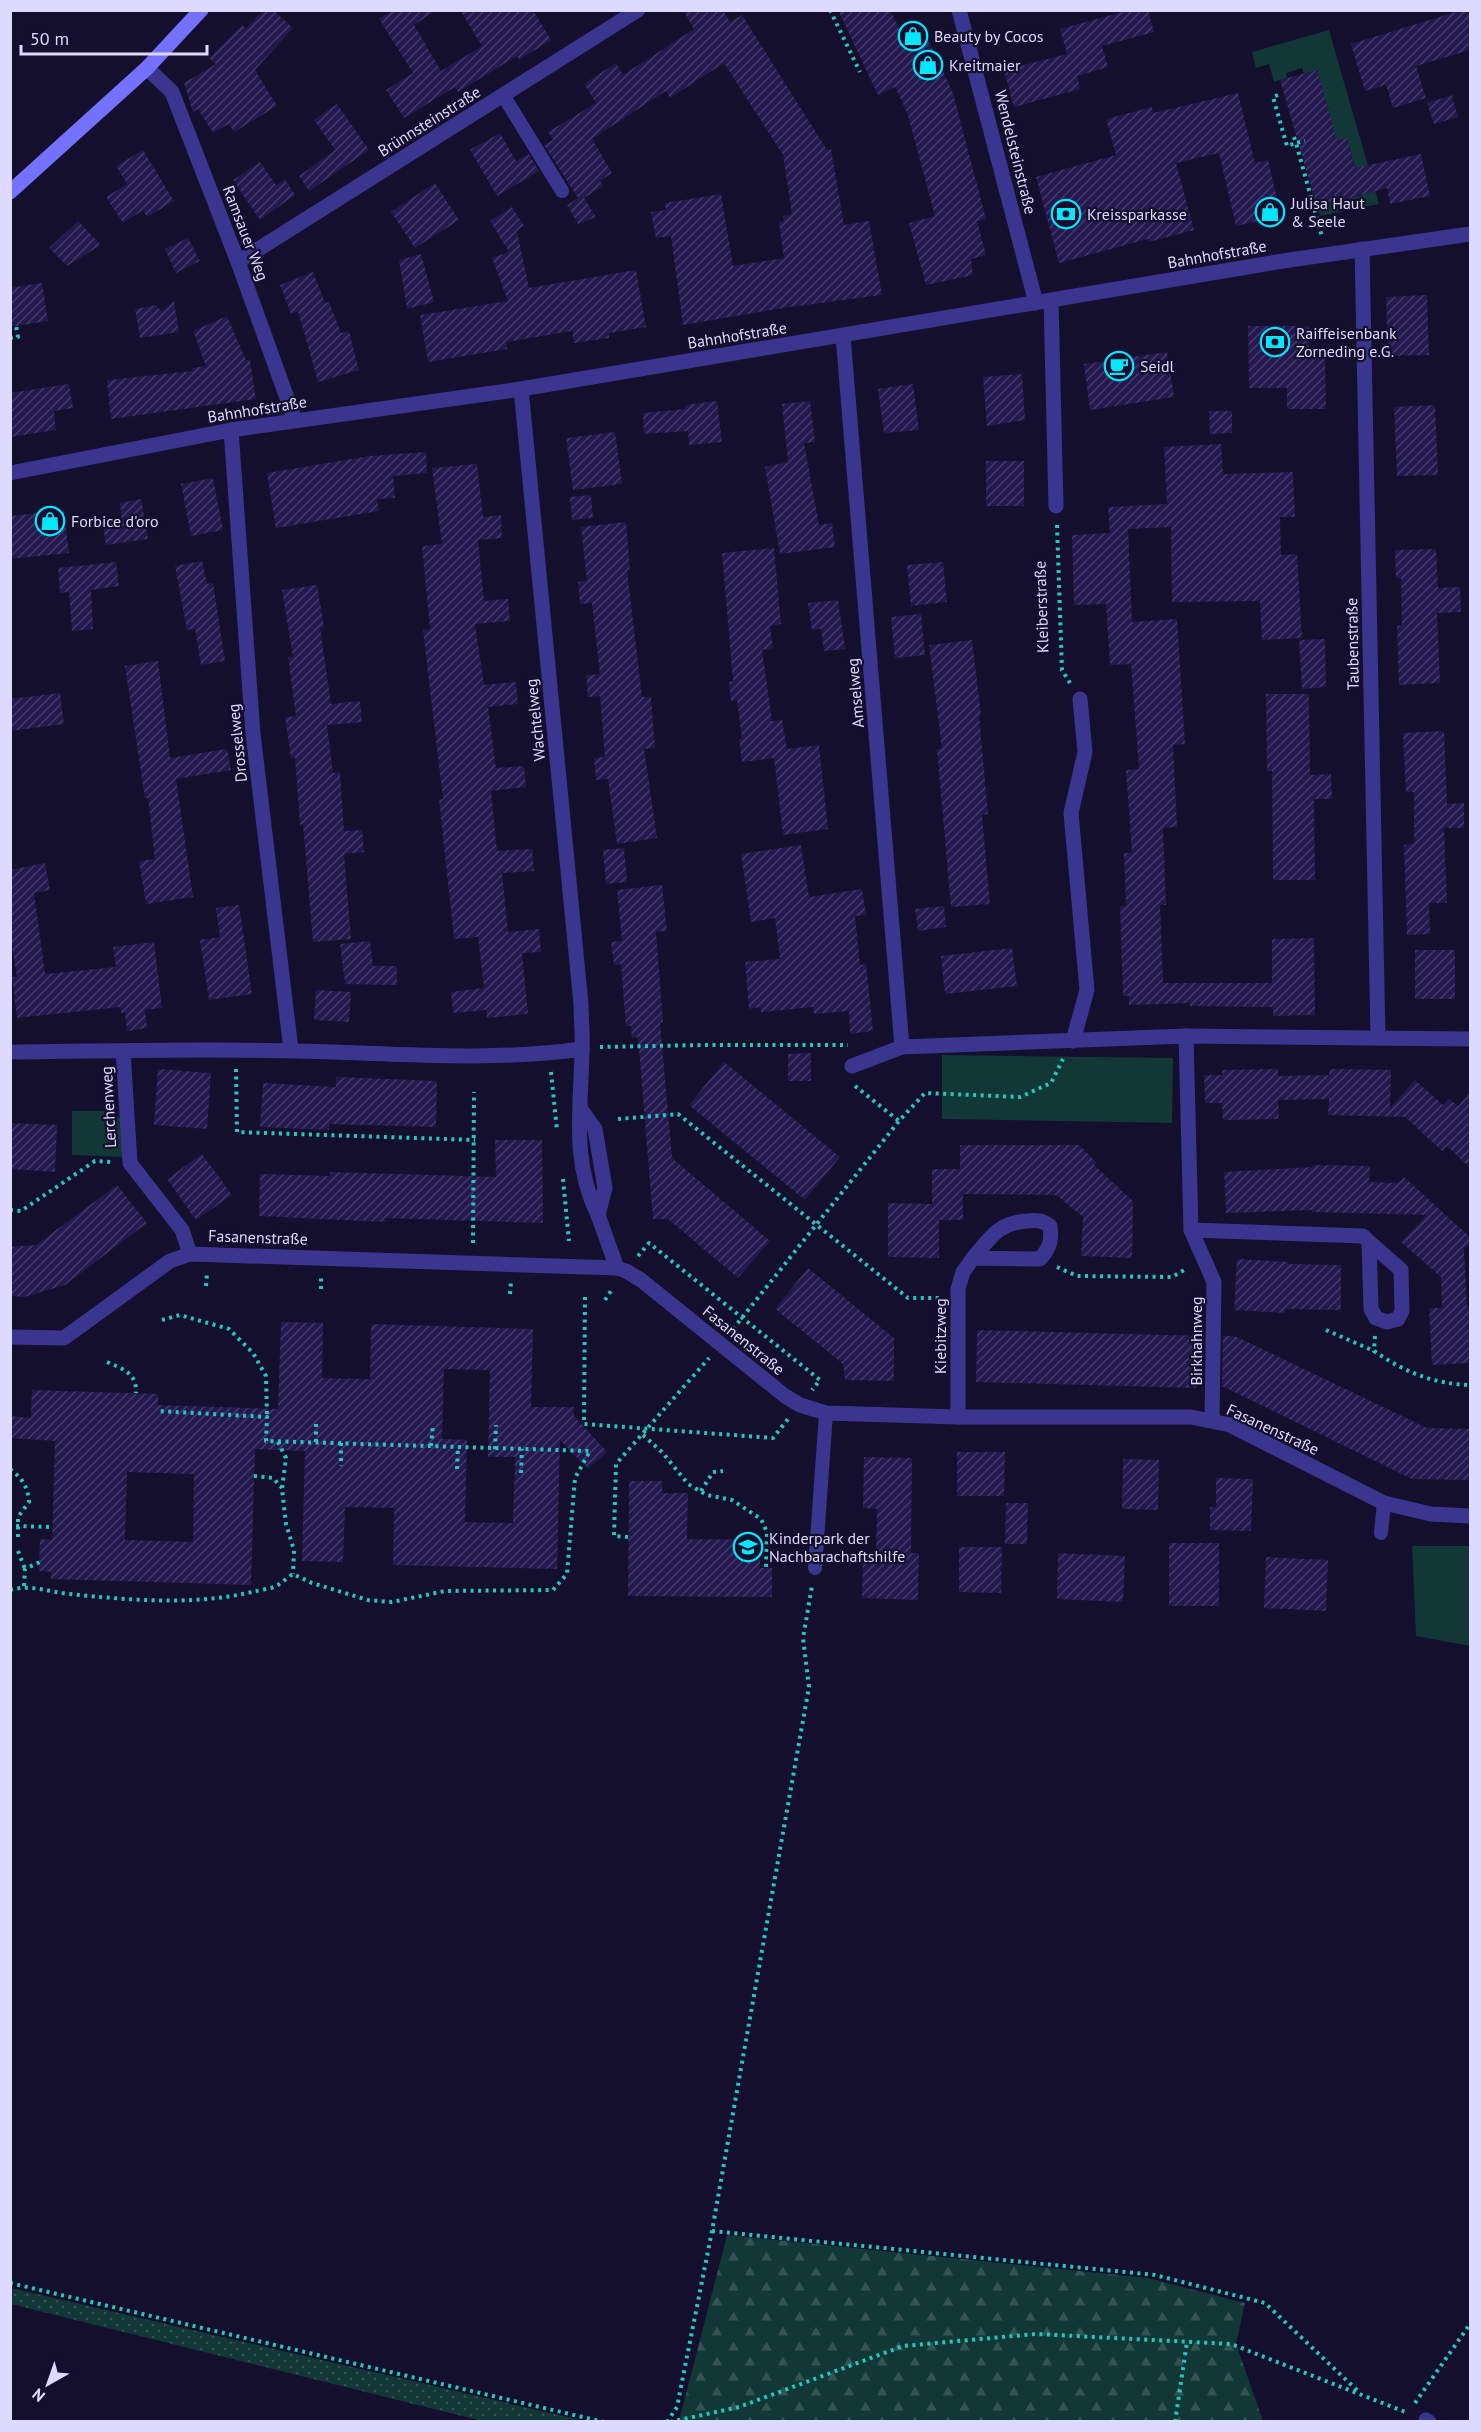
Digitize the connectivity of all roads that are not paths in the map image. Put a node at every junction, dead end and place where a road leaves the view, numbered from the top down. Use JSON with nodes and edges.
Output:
{"nodes":[{"id":1,"x":201,"y":10,"type":"edge"},
{"id":2,"x":638,"y":10,"type":"edge"},
{"id":3,"x":959,"y":10,"type":"edge"},
{"id":4,"x":147,"y":68,"type":"junction"},
{"id":5,"x":503,"y":95,"type":"junction"},
{"id":6,"x":562,"y":191,"type":"dead end"},
{"id":7,"x":10,"y":192,"type":"edge"},
{"id":8,"x":1470,"y":234,"type":"edge"},
{"id":9,"x":1362,"y":249,"type":"junction"},
{"id":10,"x":238,"y":262,"type":"junction"},
{"id":11,"x":1043,"y":302,"type":"junction"},
{"id":12,"x":843,"y":336,"type":"junction"},
{"id":13,"x":521,"y":389,"type":"junction"},
{"id":14,"x":295,"y":420,"type":"junction"},
{"id":15,"x":231,"y":430,"type":"junction"},
{"id":16,"x":10,"y":473,"type":"edge"},
{"id":17,"x":1056,"y":506,"type":"road end"},
{"id":18,"x":1080,"y":699,"type":"road end"},
{"id":19,"x":1186,"y":1036,"type":"junction"},
{"id":20,"x":1378,"y":1038,"type":"junction"},
{"id":21,"x":1470,"y":1039,"type":"edge"},
{"id":22,"x":1073,"y":1041,"type":"junction"},
{"id":23,"x":902,"y":1047,"type":"junction"},
{"id":24,"x":582,"y":1049,"type":"junction"},
{"id":25,"x":291,"y":1050,"type":"junction"},
{"id":26,"x":123,"y":1051,"type":"junction"},
{"id":27,"x":10,"y":1052,"type":"edge"},
{"id":28,"x":852,"y":1066,"type":"dead end"},
{"id":29,"x":1191,"y":1230,"type":"junction"},
{"id":30,"x":1368,"y":1242,"type":"junction"},
{"id":31,"x":190,"y":1254,"type":"junction"},
{"id":32,"x":973,"y":1258,"type":"junction"},
{"id":33,"x":621,"y":1269,"type":"junction"},
{"id":34,"x":10,"y":1337,"type":"edge"},
{"id":35,"x":826,"y":1413,"type":"junction"},
{"id":36,"x":958,"y":1417,"type":"junction"},
{"id":37,"x":1212,"y":1420,"type":"junction"},
{"id":38,"x":1384,"y":1503,"type":"junction"},
{"id":39,"x":1470,"y":1516,"type":"edge"},
{"id":40,"x":1381,"y":1533,"type":"dead end"},
{"id":41,"x":815,"y":1568,"type":"road end"}],
"edges":[{"from":1,"to":4,"type":"street"},
{"from":2,"to":5,"type":"street","name":"Brünnsteinstraße"},
{"from":3,"to":11,"type":"street","name":"Wendelsteinstraße"},
{"from":4,"to":7,"type":"street"},
{"from":4,"to":10,"type":"street","name":"Ramsauer Weg"},
{"from":5,"to":6,"type":"lane"},
{"from":5,"to":10,"type":"street","name":"Brünnsteinstraße"},
{"from":8,"to":9,"type":"street","name":"Bahnhofstraße"},
{"from":9,"to":11,"type":"street","name":"Bahnhofstraße"},
{"from":9,"to":20,"type":"street","name":"Taubenstraße"},
{"from":10,"to":14,"type":"street","name":"Ramsauer Weg"},
{"from":11,"to":12,"type":"street","name":"Bahnhofstraße"},
{"from":11,"to":17,"type":"street"},
{"from":12,"to":13,"type":"street","name":"Bahnhofstraße"},
{"from":12,"to":23,"type":"street","name":"Amselweg"},
{"from":13,"to":14,"type":"street","name":"Bahnhofstraße"},
{"from":13,"to":24,"type":"street","name":"Wachtelweg"},
{"from":14,"to":15,"type":"street","name":"Bahnhofstraße"},
{"from":15,"to":16,"type":"street","name":"Bahnhofstraße"},
{"from":15,"to":25,"type":"street","name":"Drosselweg"},
{"from":18,"to":22,"type":"street"},
{"from":19,"to":20,"type":"street"},
{"from":19,"to":22,"type":"street"},
{"from":19,"to":29,"type":"street","name":"Birkhahnweg"},
{"from":20,"to":21,"type":"street"},
{"from":22,"to":23,"type":"street"},
{"from":23,"to":28,"type":"street"},
{"from":24,"to":25,"type":"street"},
{"from":24,"to":33,"type":"street","name":"Wachtelweg"},
{"from":25,"to":26,"type":"street"},
{"from":26,"to":27,"type":"street","name":"Lerchenweg"},
{"from":26,"to":31,"type":"street","name":"Lerchenweg"},
{"from":29,"to":30,"type":"street"},
{"from":29,"to":37,"type":"street","name":"Birkhahnweg"},
{"from":30,"to":30,"type":"street"},
{"from":31,"to":33,"type":"street","name":"Fasanenstraße"},
{"from":31,"to":34,"type":"street","name":"Fasanenstraße"},
{"from":32,"to":32,"type":"street","name":"Kiebitzweg"},
{"from":32,"to":36,"type":"street","name":"Kiebitzweg"},
{"from":33,"to":35,"type":"street","name":"Fasanenstraße"},
{"from":35,"to":36,"type":"street","name":"Fasanenstraße"},
{"from":35,"to":41,"type":"lane"},
{"from":36,"to":37,"type":"street","name":"Fasanenstraße"},
{"from":37,"to":38,"type":"street","name":"Fasanenstraße"},
{"from":38,"to":39,"type":"street","name":"Fasanenstraße"},
{"from":38,"to":40,"type":"lane"}]}
